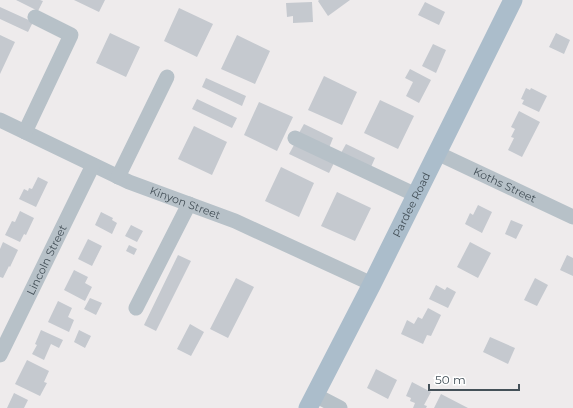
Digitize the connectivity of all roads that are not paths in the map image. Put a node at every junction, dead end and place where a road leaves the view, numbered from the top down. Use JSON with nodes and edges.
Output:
{"nodes":[{"id":1,"x":513,"y":0,"type":"edge"},
{"id":2,"x":35,"y":17,"type":"dead end"},
{"id":3,"x":168,"y":77,"type":"dead end"},
{"id":4,"x":0,"y":120,"type":"edge"},
{"id":5,"x":25,"y":132,"type":"junction"},
{"id":6,"x":295,"y":138,"type":"dead end"},
{"id":7,"x":437,"y":153,"type":"junction"},
{"id":8,"x":93,"y":165,"type":"junction"},
{"id":9,"x":118,"y":177,"type":"junction"},
{"id":10,"x":416,"y":195,"type":"junction"},
{"id":11,"x":190,"y":204,"type":"junction"},
{"id":12,"x":573,"y":217,"type":"edge"},
{"id":13,"x":372,"y":284,"type":"junction"},
{"id":14,"x":136,"y":308,"type":"dead end"},
{"id":15,"x":0,"y":355,"type":"edge"},
{"id":16,"x":312,"y":402,"type":"edge"},
{"id":17,"x":340,"y":408,"type":"edge"}],
"edges":[{"from":1,"to":7,"type":"main road","name":"Pardee Road"},
{"from":2,"to":5,"type":"street"},
{"from":3,"to":9,"type":"street"},
{"from":4,"to":5,"type":"street","name":"Kinyon Street"},
{"from":5,"to":8,"type":"street","name":"Kinyon Street"},
{"from":6,"to":10,"type":"street"},
{"from":7,"to":10,"type":"main road","name":"Pardee Road"},
{"from":7,"to":12,"type":"street","name":"Koths Street"},
{"from":8,"to":9,"type":"street","name":"Kinyon Street"},
{"from":8,"to":15,"type":"street","name":"Lincoln Street"},
{"from":9,"to":11,"type":"street","name":"Kinyon Street"},
{"from":10,"to":13,"type":"main road","name":"Pardee Road"},
{"from":11,"to":13,"type":"street","name":"Kinyon Street"},
{"from":11,"to":14,"type":"street"},
{"from":13,"to":16,"type":"main road","name":"Pardee Road"},
{"from":16,"to":17,"type":"street"}]}
